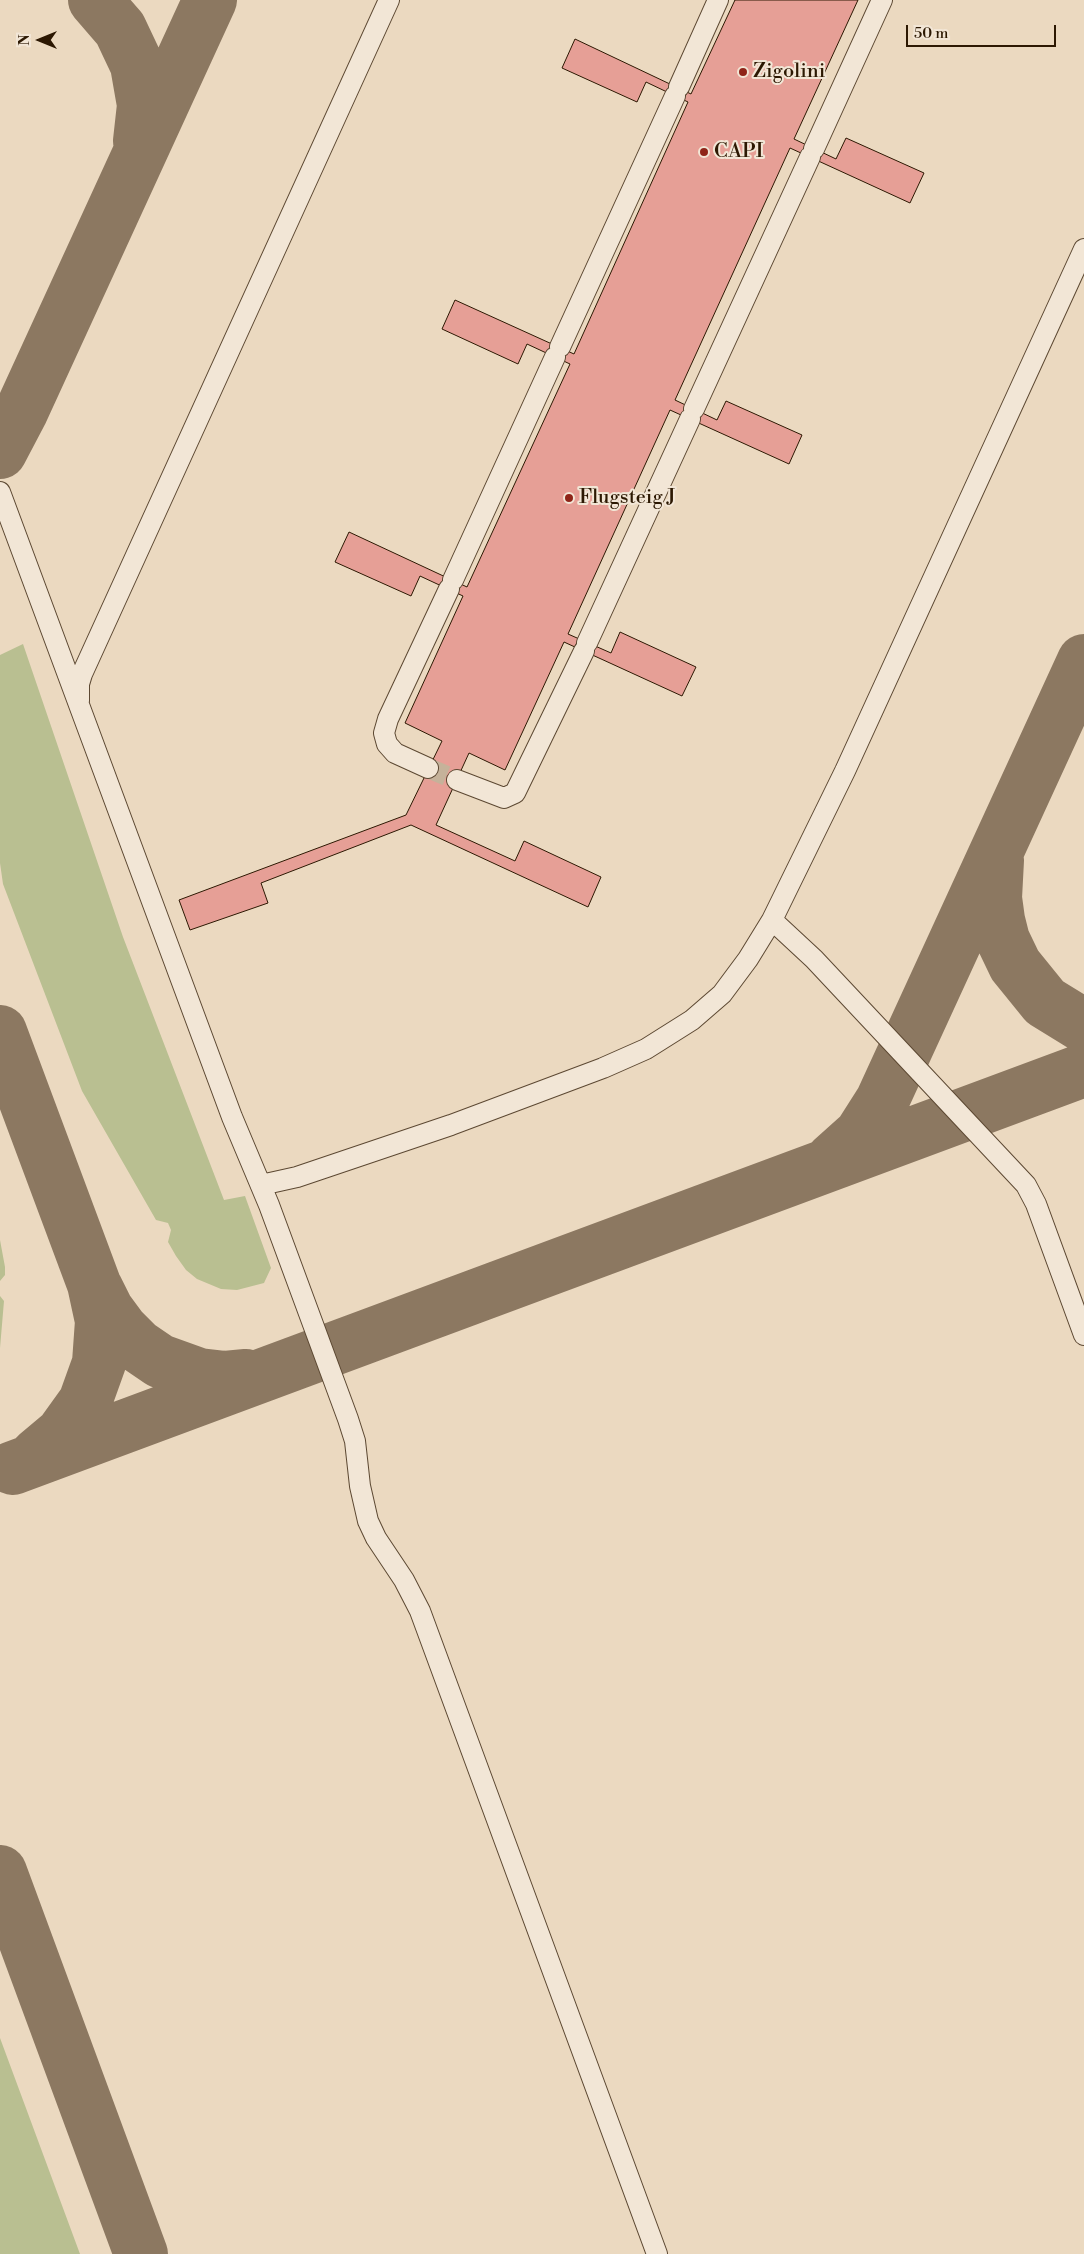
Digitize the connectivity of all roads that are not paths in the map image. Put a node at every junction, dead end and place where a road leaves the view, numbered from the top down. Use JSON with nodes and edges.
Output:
{"nodes":[{"id":1,"x":390,"y":0,"type":"edge"},
{"id":2,"x":718,"y":0,"type":"edge"},
{"id":3,"x":882,"y":0,"type":"edge"},
{"id":4,"x":1084,"y":249,"type":"edge"},
{"id":5,"x":0,"y":492,"type":"edge"},
{"id":6,"x":81,"y":710,"type":"junction"},
{"id":7,"x":428,"y":768,"type":"tunnel mouth"},
{"id":8,"x":457,"y":780,"type":"tunnel mouth"},
{"id":9,"x":772,"y":920,"type":"junction"},
{"id":10,"x":261,"y":1185,"type":"junction"},
{"id":11,"x":1084,"y":1335,"type":"edge"},
{"id":12,"x":657,"y":2254,"type":"edge"}],
"edges":[{"from":1,"to":6,"type":"lane"},
{"from":2,"to":7,"type":"lane"},
{"from":3,"to":8,"type":"lane"},
{"from":4,"to":9,"type":"lane"},
{"from":5,"to":6,"type":"lane"},
{"from":6,"to":10,"type":"lane"},
{"from":9,"to":10,"type":"lane"},
{"from":9,"to":11,"type":"lane"},
{"from":10,"to":12,"type":"lane"}]}
